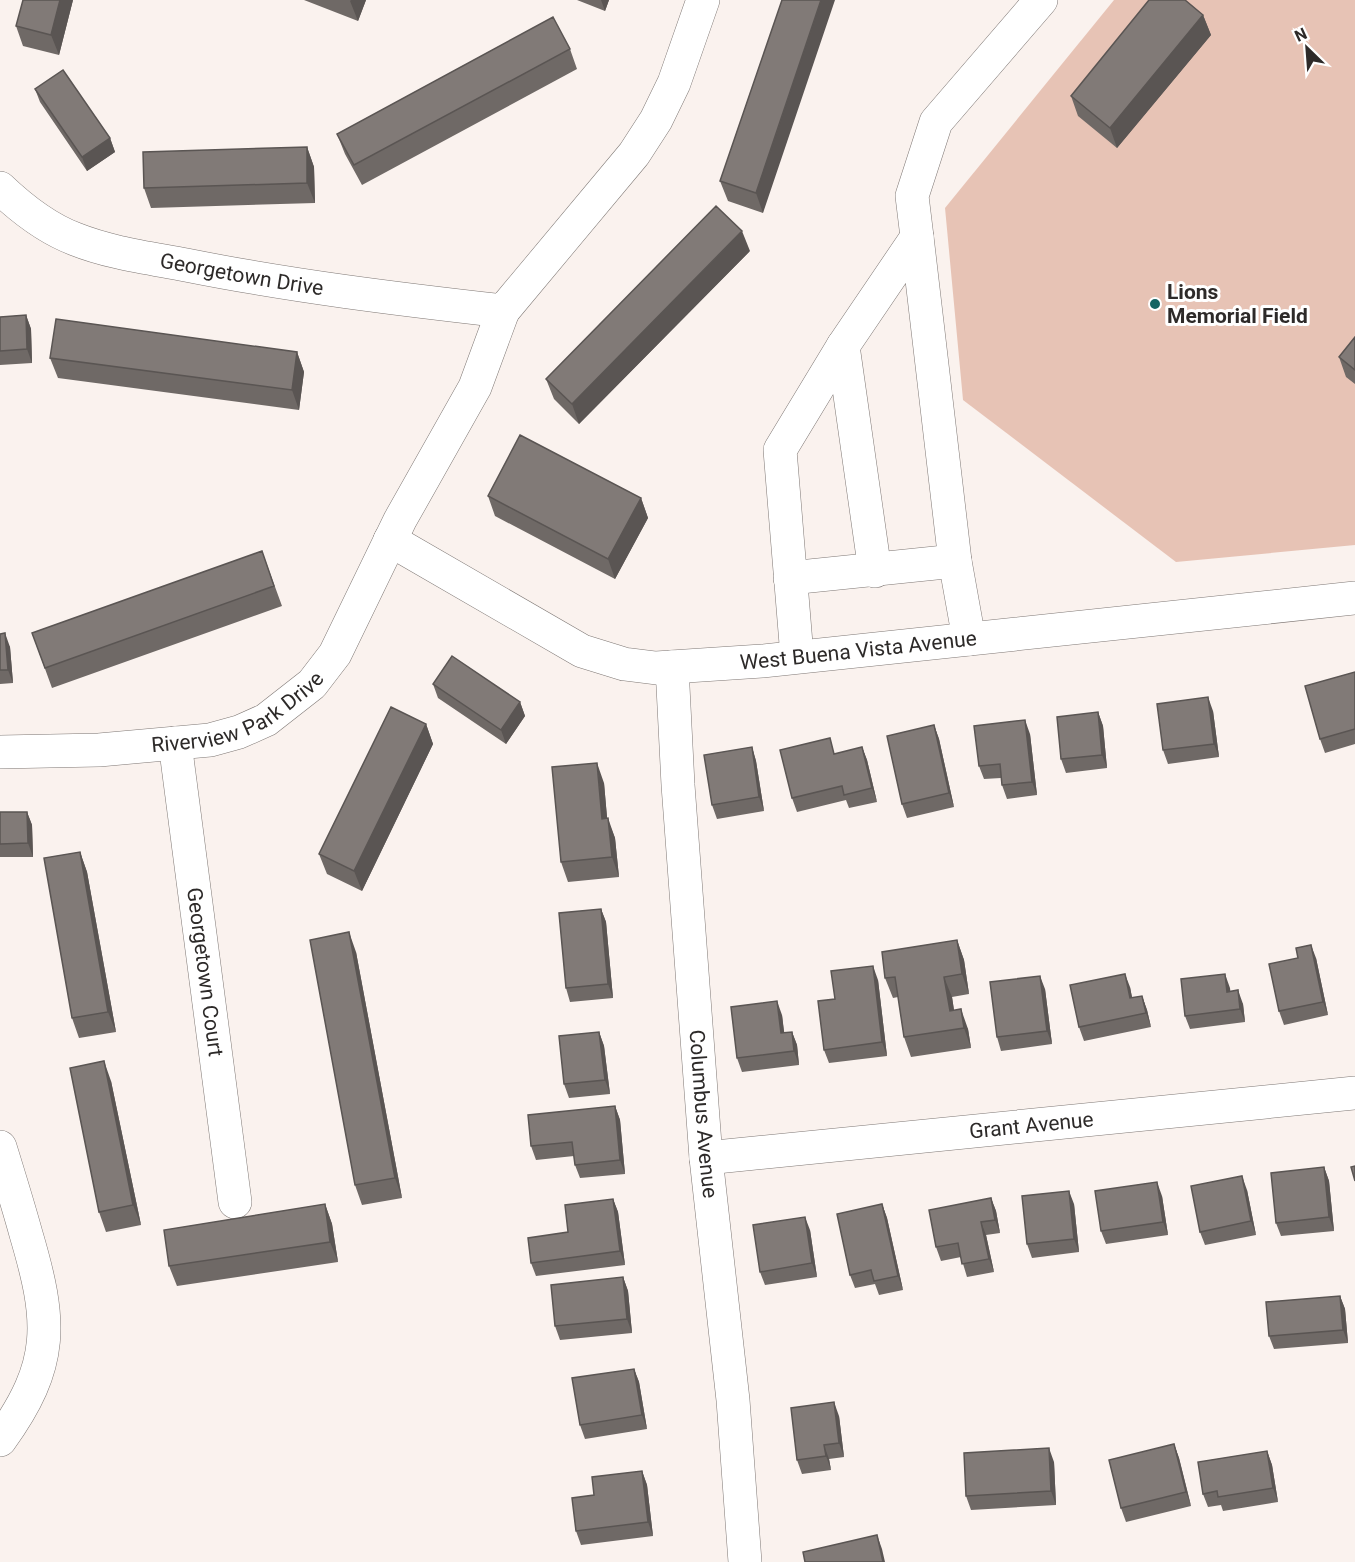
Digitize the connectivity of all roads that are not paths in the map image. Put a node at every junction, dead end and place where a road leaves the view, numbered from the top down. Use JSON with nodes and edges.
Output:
{"nodes":[{"id":1,"x":703,"y":0,"type":"edge"},
{"id":2,"x":1041,"y":0,"type":"edge"},
{"id":3,"x":0,"y":188,"type":"edge"},
{"id":4,"x":916,"y":237,"type":"junction"},
{"id":5,"x":503,"y":311,"type":"junction"},
{"id":6,"x":843,"y":346,"type":"junction"},
{"id":7,"x":390,"y":540,"type":"junction"},
{"id":8,"x":955,"y":561,"type":"junction"},
{"id":9,"x":874,"y":571,"type":"junction"},
{"id":10,"x":790,"y":578,"type":"junction"},
{"id":11,"x":1355,"y":598,"type":"edge"},
{"id":12,"x":969,"y":639,"type":"junction"},
{"id":13,"x":797,"y":656,"type":"junction"},
{"id":14,"x":672,"y":667,"type":"junction"},
{"id":15,"x":175,"y":743,"type":"junction"},
{"id":16,"x":0,"y":752,"type":"edge"},
{"id":17,"x":1355,"y":1093,"type":"edge"},
{"id":18,"x":0,"y":1147,"type":"edge"},
{"id":19,"x":706,"y":1158,"type":"junction"},
{"id":20,"x":235,"y":1202,"type":"dead end"},
{"id":21,"x":0,"y":1440,"type":"edge"},
{"id":22,"x":745,"y":1562,"type":"edge"}],
"edges":[{"from":1,"to":5,"type":"street"},
{"from":2,"to":4,"type":"street"},
{"from":3,"to":5,"type":"street","name":"Georgetown Drive"},
{"from":4,"to":6,"type":"street"},
{"from":4,"to":8,"type":"street"},
{"from":5,"to":7,"type":"street"},
{"from":6,"to":9,"type":"street"},
{"from":6,"to":10,"type":"street"},
{"from":7,"to":14,"type":"street","name":"West Buena Vista Avenue"},
{"from":7,"to":15,"type":"street","name":"Riverview Park Drive"},
{"from":8,"to":9,"type":"street"},
{"from":8,"to":12,"type":"street"},
{"from":9,"to":10,"type":"street"},
{"from":10,"to":13,"type":"street"},
{"from":11,"to":12,"type":"street","name":"West Buena Vista Avenue"},
{"from":12,"to":13,"type":"street","name":"West Buena Vista Avenue"},
{"from":13,"to":14,"type":"street","name":"West Buena Vista Avenue"},
{"from":14,"to":19,"type":"street","name":"Columbus Avenue"},
{"from":15,"to":16,"type":"street","name":"Riverview Park Drive"},
{"from":15,"to":20,"type":"street","name":"Georgetown Court"},
{"from":17,"to":19,"type":"street","name":"Grant Avenue"},
{"from":18,"to":21,"type":"street"},
{"from":19,"to":22,"type":"street","name":"Columbus Avenue"}]}
